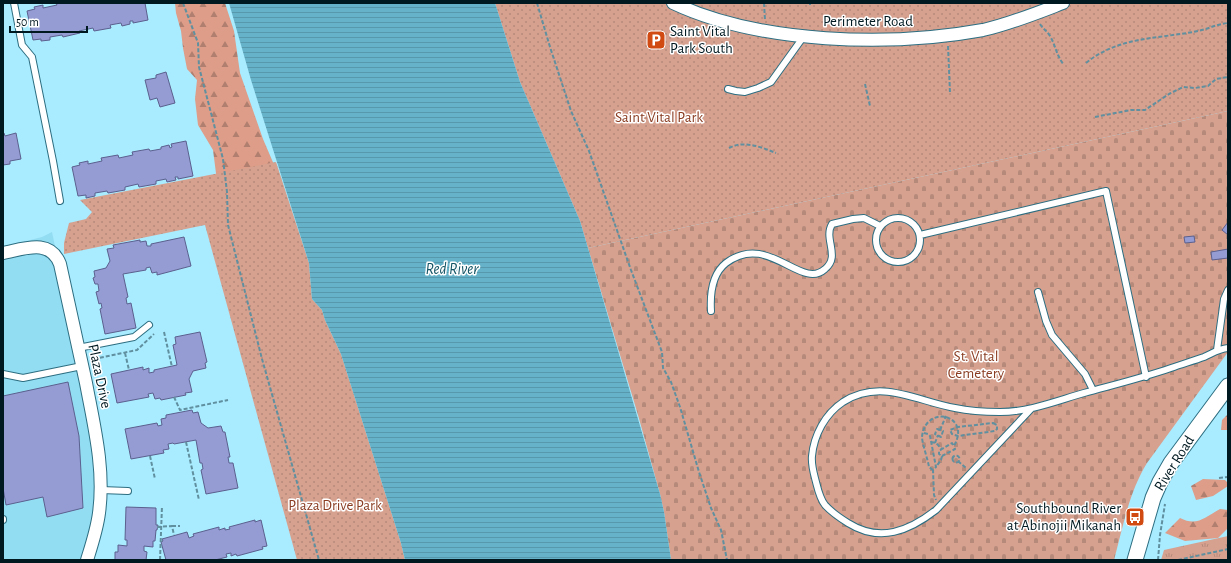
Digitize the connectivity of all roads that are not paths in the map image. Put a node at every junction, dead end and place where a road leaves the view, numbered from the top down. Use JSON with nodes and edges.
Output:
{"nodes":[{"id":1,"x":14,"y":3,"type":"edge"},
{"id":2,"x":673,"y":3,"type":"edge"},
{"id":3,"x":1063,"y":3,"type":"edge"},
{"id":4,"x":804,"y":36,"type":"junction"},
{"id":5,"x":728,"y":89,"type":"dead end"},
{"id":6,"x":60,"y":201,"type":"dead end"},
{"id":7,"x":880,"y":226,"type":"junction"},
{"id":8,"x":920,"y":236,"type":"junction"},
{"id":9,"x":3,"y":253,"type":"edge"},
{"id":10,"x":1228,"y":290,"type":"edge"},
{"id":11,"x":1038,"y":292,"type":"dead end"},
{"id":12,"x":711,"y":310,"type":"dead end"},
{"id":13,"x":148,"y":325,"type":"dead end"},
{"id":14,"x":78,"y":348,"type":"junction"},
{"id":15,"x":1228,"y":348,"type":"edge"},
{"id":16,"x":1217,"y":350,"type":"junction"},
{"id":17,"x":82,"y":366,"type":"junction"},
{"id":18,"x":3,"y":374,"type":"edge"},
{"id":19,"x":1146,"y":377,"type":"junction"},
{"id":20,"x":1228,"y":386,"type":"edge"},
{"id":21,"x":1093,"y":390,"type":"junction"},
{"id":22,"x":1031,"y":409,"type":"junction"},
{"id":23,"x":101,"y":490,"type":"junction"},
{"id":24,"x":128,"y":491,"type":"dead end"},
{"id":25,"x":1137,"y":556,"type":"edge"},
{"id":26,"x":87,"y":560,"type":"edge"}],
"edges":[{"from":1,"to":6,"type":"lane"},
{"from":2,"to":4,"type":"street","name":"Perimeter Road"},
{"from":3,"to":4,"type":"street","name":"Perimeter Road"},
{"from":4,"to":5,"type":"lane"},
{"from":7,"to":8,"type":"lane"},
{"from":7,"to":8,"type":"lane"},
{"from":7,"to":12,"type":"lane"},
{"from":8,"to":19,"type":"lane"},
{"from":9,"to":14,"type":"street","name":"Plaza Drive"},
{"from":10,"to":16,"type":"lane"},
{"from":11,"to":21,"type":"lane"},
{"from":13,"to":14,"type":"lane"},
{"from":14,"to":17,"type":"street","name":"Plaza Drive"},
{"from":15,"to":16,"type":"lane"},
{"from":16,"to":19,"type":"lane"},
{"from":17,"to":18,"type":"lane"},
{"from":17,"to":23,"type":"street","name":"Plaza Drive"},
{"from":19,"to":21,"type":"lane"},
{"from":20,"to":25,"type":"street","name":"River Road"},
{"from":21,"to":22,"type":"lane"},
{"from":22,"to":22,"type":"lane"},
{"from":23,"to":24,"type":"lane"},
{"from":23,"to":26,"type":"street","name":"Plaza Drive"}]}
